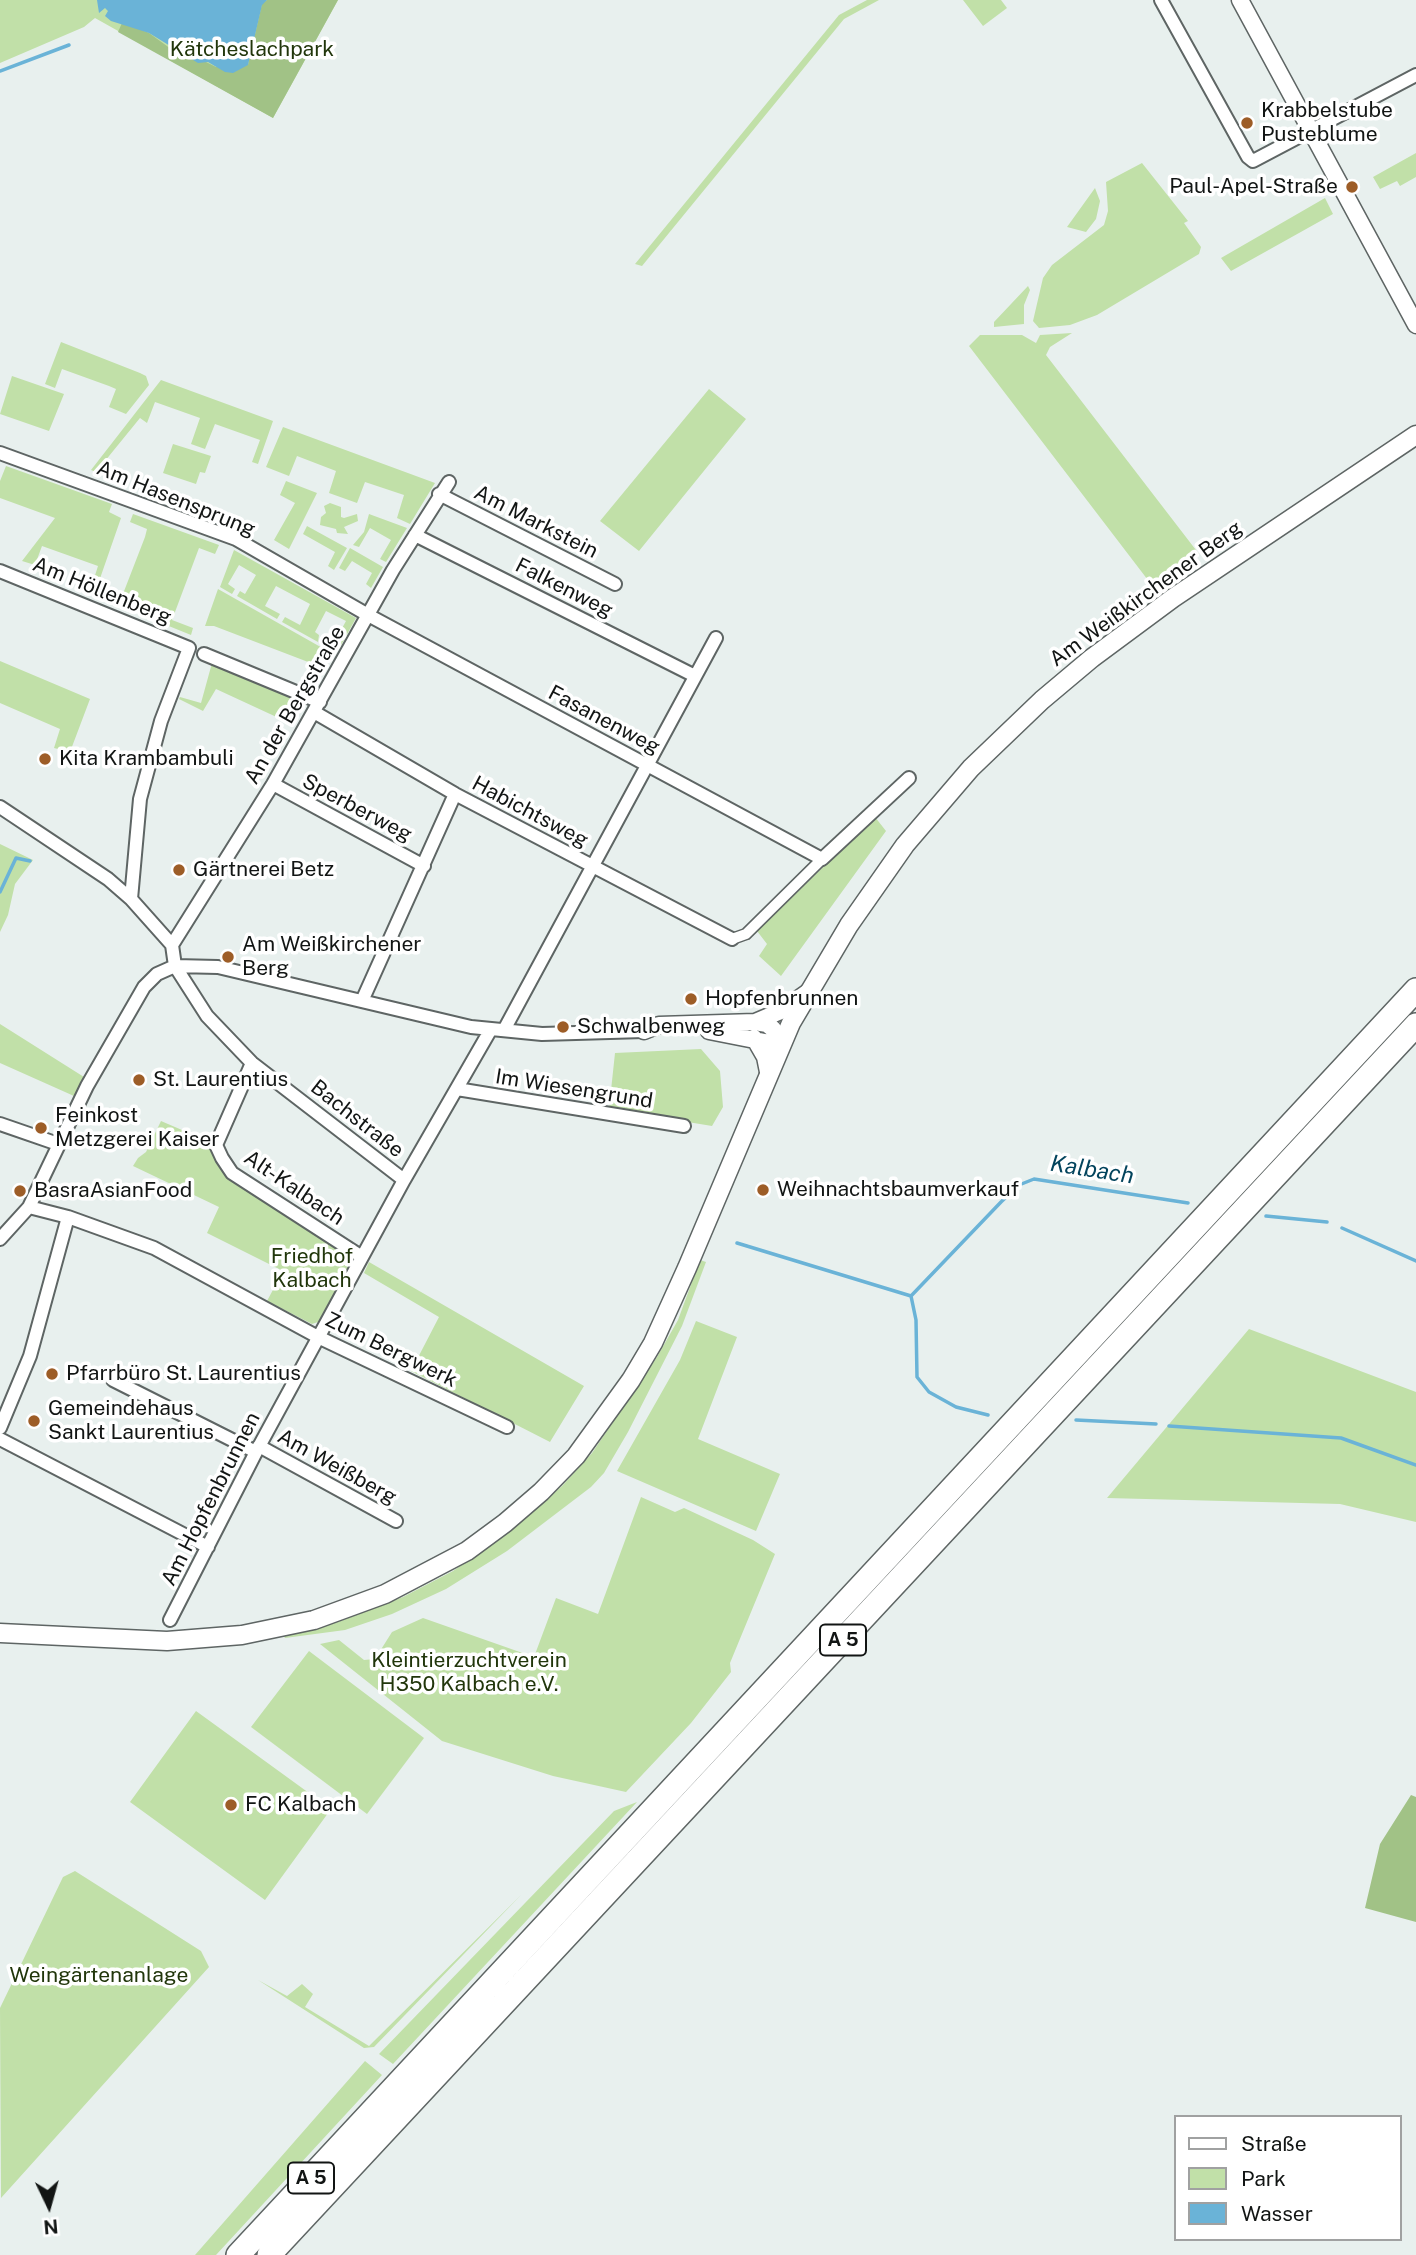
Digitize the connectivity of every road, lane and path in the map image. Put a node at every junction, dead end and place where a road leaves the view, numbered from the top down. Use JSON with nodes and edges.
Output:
{"nodes":[{"id":1,"x":1161,"y":0,"type":"edge"},
{"id":2,"x":1240,"y":0,"type":"edge"},
{"id":3,"x":1416,"y":75,"type":"edge"},
{"id":4,"x":1312,"y":132,"type":"junction"},
{"id":5,"x":1416,"y":325,"type":"edge"},
{"id":6,"x":1416,"y":435,"type":"edge"},
{"id":7,"x":0,"y":453,"type":"edge"},
{"id":8,"x":449,"y":482,"type":"dead end"},
{"id":9,"x":439,"y":494,"type":"junction"},
{"id":10,"x":415,"y":535,"type":"junction"},
{"id":11,"x":0,"y":572,"type":"edge"},
{"id":12,"x":615,"y":584,"type":"dead end"},
{"id":13,"x":368,"y":615,"type":"junction"},
{"id":14,"x":716,"y":638,"type":"dead end"},
{"id":15,"x":204,"y":654,"type":"dead end"},
{"id":16,"x":695,"y":676,"type":"junction"},
{"id":17,"x":317,"y":707,"type":"junction"},
{"id":18,"x":647,"y":765,"type":"junction"},
{"id":19,"x":909,"y":778,"type":"dead end"},
{"id":20,"x":273,"y":784,"type":"junction"},
{"id":21,"x":455,"y":794,"type":"junction"},
{"id":22,"x":0,"y":807,"type":"edge"},
{"id":23,"x":822,"y":859,"type":"junction"},
{"id":24,"x":424,"y":866,"type":"junction"},
{"id":25,"x":593,"y":867,"type":"junction"},
{"id":26,"x":131,"y":899,"type":"junction"},
{"id":27,"x":732,"y":939,"type":"joint"},
{"id":28,"x":172,"y":945,"type":"junction"},
{"id":29,"x":175,"y":966,"type":"junction"},
{"id":30,"x":1416,"y":990,"type":"edge"},
{"id":31,"x":808,"y":992,"type":"junction"},
{"id":32,"x":362,"y":1001,"type":"junction"},
{"id":33,"x":755,"y":1022,"type":"junction"},
{"id":34,"x":1416,"y":1025,"type":"edge"},
{"id":35,"x":498,"y":1030,"type":"junction"},
{"id":36,"x":644,"y":1031,"type":"junction"},
{"id":37,"x":754,"y":1038,"type":"junction"},
{"id":38,"x":780,"y":1045,"type":"junction"},
{"id":39,"x":252,"y":1063,"type":"junction"},
{"id":40,"x":768,"y":1072,"type":"junction"},
{"id":41,"x":457,"y":1089,"type":"junction"},
{"id":42,"x":0,"y":1124,"type":"edge"},
{"id":43,"x":684,"y":1126,"type":"dead end"},
{"id":44,"x":58,"y":1144,"type":"junction"},
{"id":45,"x":404,"y":1180,"type":"junction"},
{"id":46,"x":29,"y":1207,"type":"junction"},
{"id":47,"x":68,"y":1217,"type":"junction"},
{"id":48,"x":0,"y":1239,"type":"edge"},
{"id":49,"x":362,"y":1257,"type":"junction"},
{"id":50,"x":318,"y":1337,"type":"junction"},
{"id":51,"x":113,"y":1380,"type":"dead end"},
{"id":52,"x":1,"y":1421,"type":"edge"},
{"id":53,"x":508,"y":1427,"type":"dead end"},
{"id":54,"x":0,"y":1439,"type":"edge"},
{"id":55,"x":257,"y":1449,"type":"junction"},
{"id":56,"x":396,"y":1521,"type":"dead end"},
{"id":57,"x":208,"y":1547,"type":"junction"},
{"id":58,"x":170,"y":1620,"type":"dead end"},
{"id":59,"x":0,"y":1633,"type":"edge"},
{"id":60,"x":238,"y":2255,"type":"edge"},
{"id":61,"x":269,"y":2255,"type":"edge"}],
"edges":[{"from":1,"to":4,"type":"street"},
{"from":2,"to":4,"type":"street"},
{"from":3,"to":4,"type":"street"},
{"from":4,"to":5,"type":"street"},
{"from":6,"to":31,"type":"main road","name":"Am Weißkirchener Berg"},
{"from":7,"to":13,"type":"street","name":"Am Hasensprung"},
{"from":8,"to":9,"type":"street","name":"An der Bergstraße"},
{"from":9,"to":10,"type":"street","name":"An der Bergstraße"},
{"from":9,"to":12,"type":"street","name":"Am Markstein"},
{"from":10,"to":13,"type":"street","name":"An der Bergstraße"},
{"from":10,"to":16,"type":"street","name":"Falkenweg"},
{"from":11,"to":26,"type":"street","name":"Am Höllenberg"},
{"from":13,"to":17,"type":"street","name":"An der Bergstraße"},
{"from":13,"to":18,"type":"street","name":"Fasanenweg"},
{"from":14,"to":16,"type":"street"},
{"from":15,"to":17,"type":"street"},
{"from":16,"to":18,"type":"street"},
{"from":17,"to":20,"type":"street","name":"An der Bergstraße"},
{"from":17,"to":21,"type":"street","name":"Habichtsweg"},
{"from":18,"to":23,"type":"street","name":"Fasanenweg"},
{"from":18,"to":25,"type":"street"},
{"from":19,"to":23,"type":"street"},
{"from":20,"to":24,"type":"street","name":"Sperberweg"},
{"from":20,"to":28,"type":"street","name":"An der Bergstraße"},
{"from":21,"to":24,"type":"street"},
{"from":21,"to":25,"type":"street","name":"Habichtsweg"},
{"from":22,"to":26,"type":"street"},
{"from":23,"to":27,"type":"street"},
{"from":24,"to":32,"type":"street"},
{"from":25,"to":27,"type":"street","name":"Habichtsweg"},
{"from":25,"to":35,"type":"street"},
{"from":26,"to":28,"type":"street"},
{"from":28,"to":29,"type":"street"},
{"from":29,"to":32,"type":"street","name":"Am Weißkirchener Berg"},
{"from":29,"to":39,"type":"street","name":"Bachstraße"},
{"from":29,"to":44,"type":"street"},
{"from":30,"to":60,"type":"highway","number":"A 5"},
{"from":31,"to":33,"type":"street","name":"Am Weißkirchener Berg"},
{"from":31,"to":38,"type":"main road","name":"Am Weißkirchener Berg"},
{"from":32,"to":35,"type":"street","name":"Am Weißkirchener Berg"},
{"from":33,"to":36,"type":"street","name":"Am Weißkirchener Berg"},
{"from":33,"to":38,"type":"street"},
{"from":34,"to":61,"type":"highway","number":"A 5"},
{"from":35,"to":36,"type":"street","name":"Am Weißkirchener Berg"},
{"from":35,"to":41,"type":"street","name":"Am Hopfenbrunnen"},
{"from":36,"to":37,"type":"street","name":"Am Weißkirchener Berg"},
{"from":37,"to":38,"type":"street","name":"Am Weißkirchener Berg"},
{"from":37,"to":40,"type":"street"},
{"from":38,"to":40,"type":"main road"},
{"from":39,"to":45,"type":"street","name":"Bachstraße"},
{"from":39,"to":49,"type":"street","name":"Alt-Kalbach"},
{"from":40,"to":59,"type":"main road"},
{"from":41,"to":43,"type":"street","name":"Im Wiesengrund"},
{"from":41,"to":45,"type":"street","name":"Am Hopfenbrunnen"},
{"from":42,"to":44,"type":"street"},
{"from":44,"to":46,"type":"street"},
{"from":45,"to":49,"type":"street","name":"Am Hopfenbrunnen"},
{"from":46,"to":47,"type":"street","name":"Zum Bergwerk"},
{"from":46,"to":48,"type":"street"},
{"from":47,"to":50,"type":"street","name":"Zum Bergwerk"},
{"from":47,"to":52,"type":"street"},
{"from":49,"to":50,"type":"street","name":"Am Hopfenbrunnen"},
{"from":50,"to":53,"type":"street","name":"Zum Bergwerk"},
{"from":50,"to":55,"type":"street","name":"Am Hopfenbrunnen"},
{"from":51,"to":55,"type":"street","name":"Am Weißberg"},
{"from":54,"to":57,"type":"street"},
{"from":55,"to":56,"type":"street","name":"Am Weißberg"},
{"from":55,"to":57,"type":"street","name":"Am Hopfenbrunnen"},
{"from":57,"to":58,"type":"street","name":"Am Hopfenbrunnen"}]}
